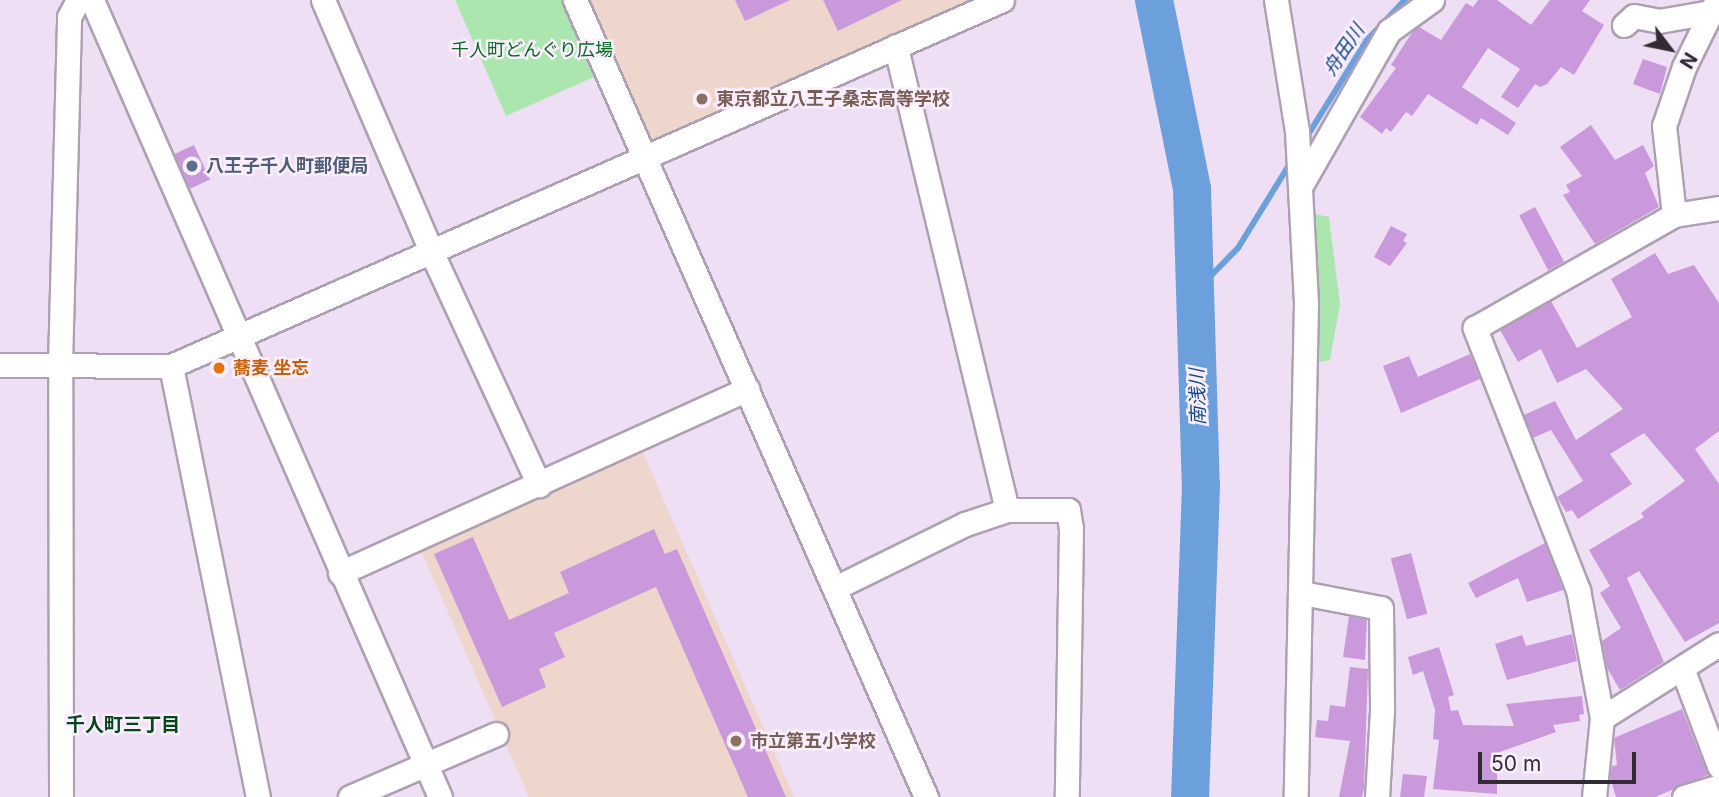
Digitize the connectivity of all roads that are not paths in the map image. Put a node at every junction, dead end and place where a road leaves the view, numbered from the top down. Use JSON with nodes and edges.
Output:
{"nodes":[{"id":1,"x":78,"y":0,"type":"edge"},
{"id":2,"x":92,"y":0,"type":"edge"},
{"id":3,"x":323,"y":0,"type":"edge"},
{"id":4,"x":575,"y":0,"type":"edge"},
{"id":5,"x":1002,"y":0,"type":"edge"},
{"id":6,"x":1276,"y":0,"type":"edge"},
{"id":7,"x":1432,"y":0,"type":"edge"},
{"id":8,"x":1713,"y":6,"type":"edge"},
{"id":9,"x":1624,"y":25,"type":"dead end"},
{"id":10,"x":896,"y":46,"type":"junction"},
{"id":11,"x":642,"y":156,"type":"junction"},
{"id":12,"x":1300,"y":177,"type":"junction"},
{"id":13,"x":1719,"y":208,"type":"edge"},
{"id":14,"x":1674,"y":215,"type":"junction"},
{"id":15,"x":431,"y":251,"type":"junction"},
{"id":16,"x":241,"y":336,"type":"junction"},
{"id":17,"x":0,"y":365,"type":"edge"},
{"id":18,"x":60,"y":365,"type":"junction"},
{"id":19,"x":171,"y":366,"type":"junction"},
{"id":20,"x":747,"y":389,"type":"junction"},
{"id":21,"x":539,"y":485,"type":"junction"},
{"id":22,"x":1007,"y":510,"type":"junction"},
{"id":23,"x":340,"y":573,"type":"junction"},
{"id":24,"x":837,"y":587,"type":"junction"},
{"id":25,"x":1302,"y":593,"type":"junction"},
{"id":26,"x":1719,"y":644,"type":"edge"},
{"id":27,"x":1682,"y":668,"type":"junction"},
{"id":28,"x":1602,"y":718,"type":"junction"},
{"id":29,"x":496,"y":734,"type":"dead end"},
{"id":30,"x":425,"y":766,"type":"junction"},
{"id":31,"x":1719,"y":766,"type":"edge"},
{"id":32,"x":1719,"y":786,"type":"edge"},
{"id":33,"x":61,"y":797,"type":"edge"},
{"id":34,"x":258,"y":797,"type":"edge"},
{"id":35,"x":350,"y":797,"type":"edge"},
{"id":36,"x":440,"y":797,"type":"edge"},
{"id":37,"x":926,"y":797,"type":"edge"},
{"id":38,"x":1067,"y":797,"type":"edge"},
{"id":39,"x":1296,"y":797,"type":"edge"},
{"id":40,"x":1377,"y":797,"type":"edge"},
{"id":41,"x":1594,"y":797,"type":"edge"},
{"id":42,"x":1684,"y":797,"type":"edge"}],
"edges":[{"from":1,"to":18,"type":"street"},
{"from":2,"to":16,"type":"street"},
{"from":3,"to":15,"type":"street"},
{"from":4,"to":11,"type":"street"},
{"from":5,"to":10,"type":"street"},
{"from":6,"to":12,"type":"street"},
{"from":7,"to":12,"type":"street"},
{"from":8,"to":9,"type":"street"},
{"from":8,"to":14,"type":"street"},
{"from":10,"to":11,"type":"street"},
{"from":10,"to":22,"type":"street"},
{"from":11,"to":15,"type":"street"},
{"from":11,"to":20,"type":"street"},
{"from":12,"to":25,"type":"street"},
{"from":13,"to":14,"type":"street"},
{"from":14,"to":28,"type":"street"},
{"from":15,"to":16,"type":"street"},
{"from":15,"to":21,"type":"street"},
{"from":16,"to":19,"type":"street"},
{"from":16,"to":23,"type":"street"},
{"from":17,"to":18,"type":"street"},
{"from":18,"to":19,"type":"street"},
{"from":18,"to":33,"type":"street"},
{"from":19,"to":34,"type":"street"},
{"from":20,"to":21,"type":"street"},
{"from":20,"to":24,"type":"street"},
{"from":21,"to":23,"type":"street"},
{"from":22,"to":24,"type":"street"},
{"from":22,"to":38,"type":"street"},
{"from":23,"to":30,"type":"street"},
{"from":24,"to":37,"type":"street"},
{"from":25,"to":39,"type":"street"},
{"from":25,"to":40,"type":"street"},
{"from":26,"to":27,"type":"street"},
{"from":27,"to":28,"type":"street"},
{"from":27,"to":31,"type":"street"},
{"from":28,"to":41,"type":"street"},
{"from":29,"to":30,"type":"street"},
{"from":30,"to":35,"type":"street"},
{"from":30,"to":36,"type":"street"},
{"from":32,"to":42,"type":"street"}]}
